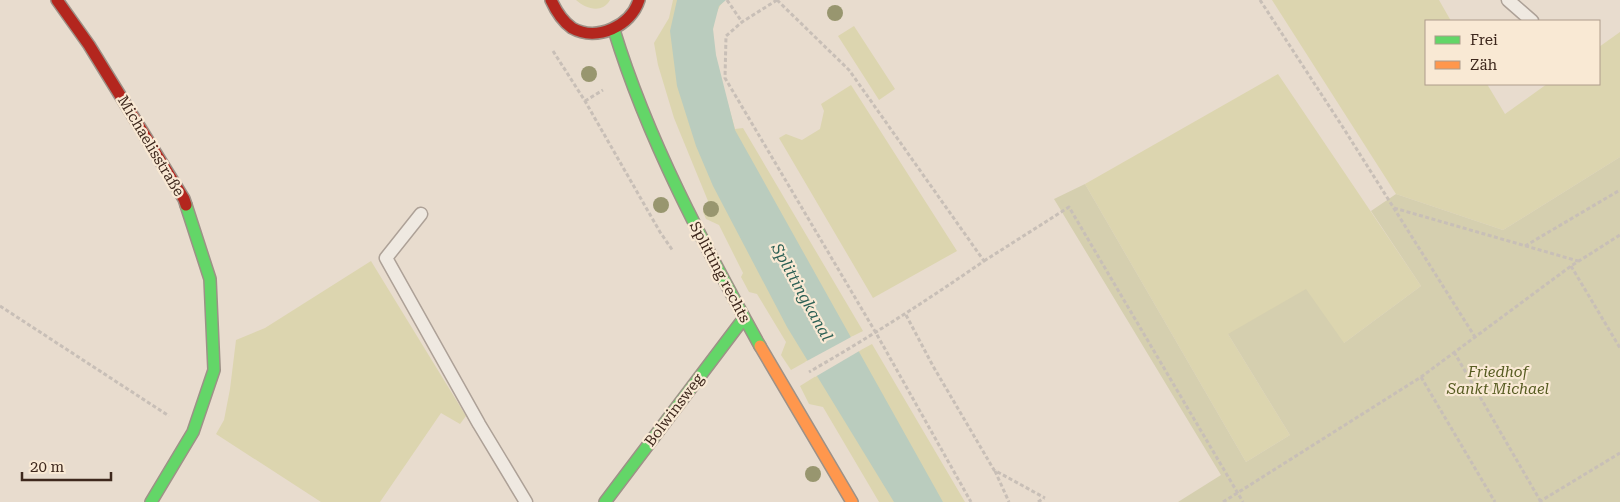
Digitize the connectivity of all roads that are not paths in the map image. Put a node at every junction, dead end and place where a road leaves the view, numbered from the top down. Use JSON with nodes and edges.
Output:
{"nodes":[{"id":1,"x":57,"y":0,"type":"edge"},
{"id":2,"x":551,"y":0,"type":"edge"},
{"id":3,"x":639,"y":0,"type":"edge"},
{"id":4,"x":1508,"y":0,"type":"edge"},
{"id":5,"x":1531,"y":20,"type":"edge"},
{"id":6,"x":614,"y":30,"type":"junction"},
{"id":7,"x":421,"y":214,"type":"dead end"},
{"id":8,"x":744,"y":318,"type":"junction"},
{"id":9,"x":151,"y":502,"type":"edge"},
{"id":10,"x":526,"y":502,"type":"edge"},
{"id":11,"x":605,"y":502,"type":"edge"},
{"id":12,"x":852,"y":502,"type":"edge"}],
"edges":[{"from":1,"to":9,"type":"street","name":"Michaelisstraße"},
{"from":2,"to":6,"type":"street"},
{"from":3,"to":6,"type":"street"},
{"from":4,"to":5,"type":"lane"},
{"from":6,"to":8,"type":"street","name":"Splitting rechts"},
{"from":7,"to":10,"type":"lane"},
{"from":8,"to":11,"type":"street","name":"Bolwinsweg"},
{"from":8,"to":12,"type":"street","name":"Splitting rechts"}]}
